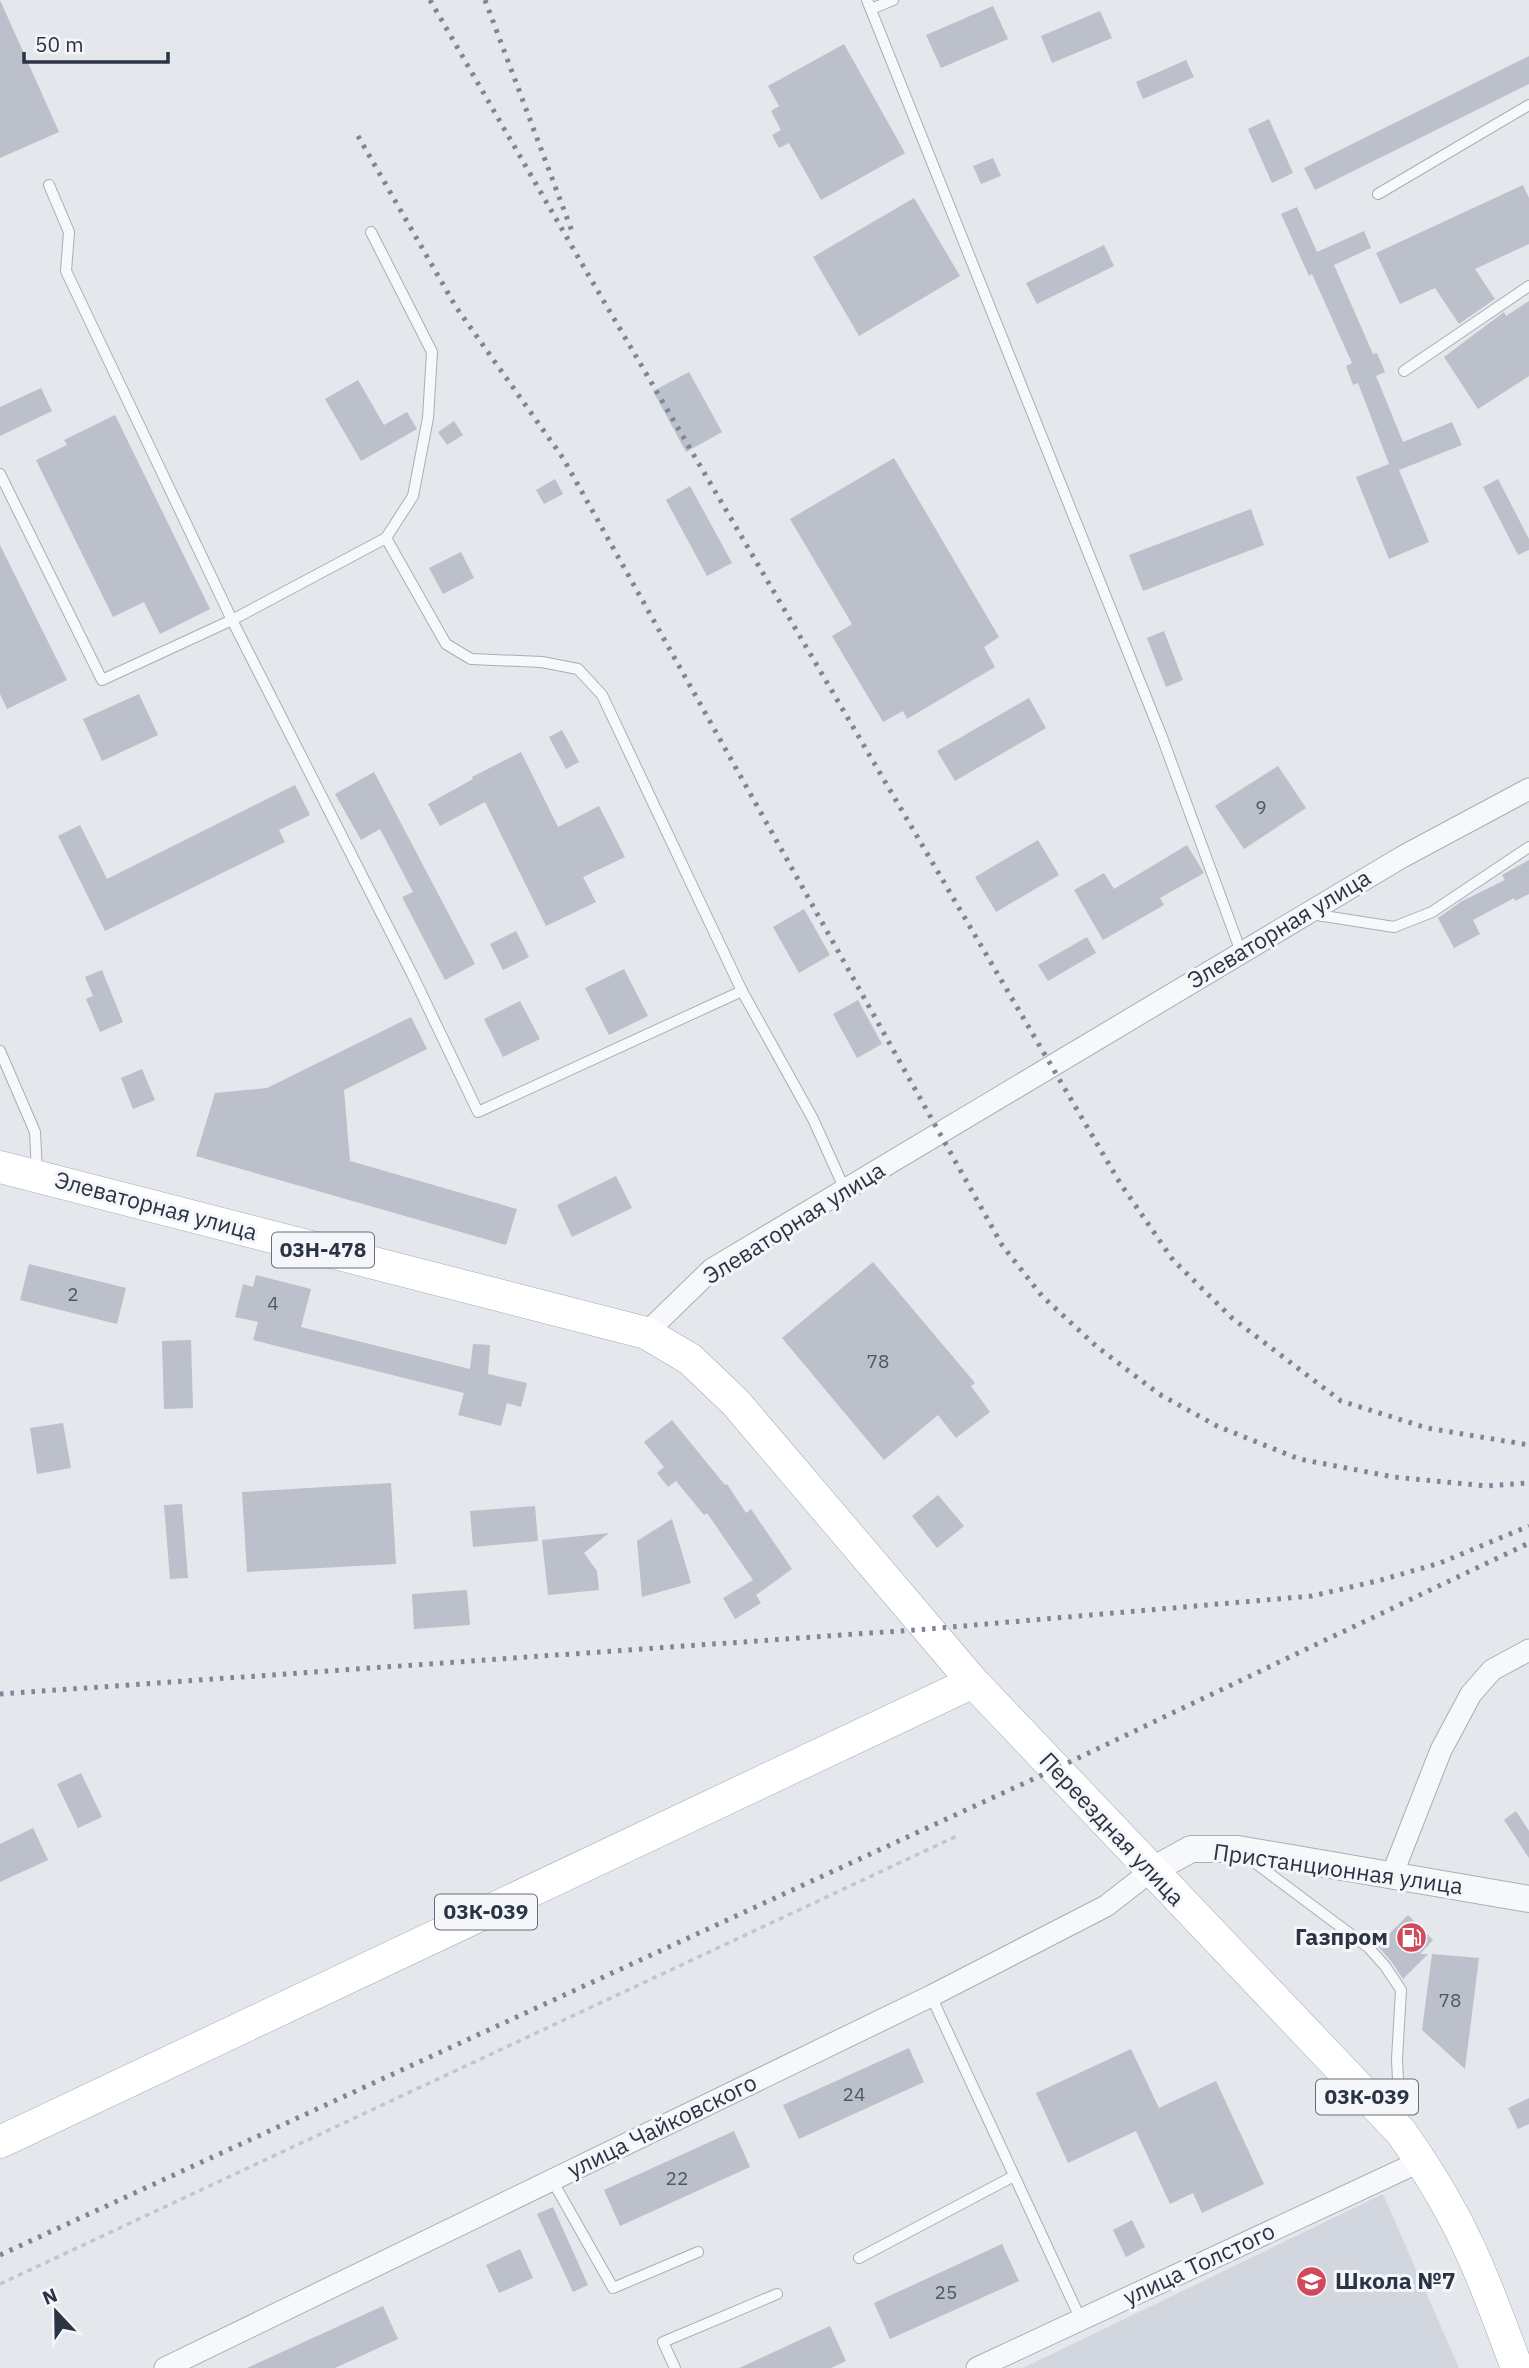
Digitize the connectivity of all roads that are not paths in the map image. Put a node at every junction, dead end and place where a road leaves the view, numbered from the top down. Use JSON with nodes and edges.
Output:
{"nodes":[{"id":1,"x":893,"y":0,"type":"edge"},
{"id":2,"x":869,"y":5,"type":"edge"},
{"id":3,"x":1529,"y":105,"type":"edge"},
{"id":4,"x":49,"y":185,"type":"dead end"},
{"id":5,"x":1378,"y":194,"type":"dead end"},
{"id":6,"x":371,"y":232,"type":"dead end"},
{"id":7,"x":1529,"y":286,"type":"edge"},
{"id":8,"x":1404,"y":371,"type":"dead end"},
{"id":9,"x":0,"y":474,"type":"edge"},
{"id":10,"x":386,"y":538,"type":"junction"},
{"id":11,"x":232,"y":620,"type":"junction"},
{"id":12,"x":1529,"y":789,"type":"edge"},
{"id":13,"x":1529,"y":847,"type":"edge"},
{"id":14,"x":1305,"y":914,"type":"junction"},
{"id":15,"x":1241,"y":952,"type":"junction"},
{"id":16,"x":742,"y":991,"type":"junction"},
{"id":17,"x":0,"y":1051,"type":"edge"},
{"id":18,"x":0,"y":1167,"type":"edge"},
{"id":19,"x":38,"y":1176,"type":"junction"},
{"id":20,"x":845,"y":1190,"type":"junction"},
{"id":21,"x":646,"y":1334,"type":"junction"},
{"id":22,"x":1529,"y":1650,"type":"edge"},
{"id":23,"x":972,"y":1682,"type":"junction"},
{"id":24,"x":1238,"y":1849,"type":"junction"},
{"id":25,"x":1151,"y":1871,"type":"junction"},
{"id":26,"x":1392,"y":1875,"type":"junction"},
{"id":27,"x":1529,"y":1899,"type":"edge"},
{"id":28,"x":931,"y":1996,"type":"junction"},
{"id":29,"x":1401,"y":2132,"type":"junction"},
{"id":30,"x":0,"y":2142,"type":"edge"},
{"id":31,"x":1421,"y":2161,"type":"junction"},
{"id":32,"x":1014,"y":2176,"type":"junction"},
{"id":33,"x":552,"y":2180,"type":"junction"},
{"id":34,"x":698,"y":2252,"type":"dead end"},
{"id":35,"x":859,"y":2258,"type":"dead end"},
{"id":36,"x":777,"y":2294,"type":"dead end"},
{"id":37,"x":1081,"y":2320,"type":"junction"},
{"id":38,"x":170,"y":2367,"type":"edge"},
{"id":39,"x":675,"y":2368,"type":"edge"},
{"id":40,"x":977,"y":2368,"type":"edge"},
{"id":41,"x":1517,"y":2368,"type":"edge"}],
"edges":[{"from":1,"to":2,"type":"lane"},
{"from":2,"to":15,"type":"lane"},
{"from":3,"to":5,"type":"lane"},
{"from":4,"to":11,"type":"lane"},
{"from":6,"to":10,"type":"lane"},
{"from":7,"to":8,"type":"lane"},
{"from":9,"to":11,"type":"lane"},
{"from":10,"to":11,"type":"lane"},
{"from":10,"to":16,"type":"lane"},
{"from":11,"to":16,"type":"lane"},
{"from":12,"to":14,"type":"street","name":"Элеваторная улица"},
{"from":13,"to":14,"type":"lane"},
{"from":14,"to":15,"type":"street","name":"Элеваторная улица"},
{"from":15,"to":20,"type":"street","name":"Элеваторная улица"},
{"from":16,"to":20,"type":"lane"},
{"from":17,"to":19,"type":"lane"},
{"from":18,"to":19,"type":"main road","name":"Элеваторная улица","number":"03Н-478"},
{"from":19,"to":21,"type":"main road","name":"Элеваторная улица","number":"03Н-478"},
{"from":20,"to":21,"type":"street","name":"Элеваторная улица"},
{"from":21,"to":23,"type":"main road","name":"Переездная улица","number":"03Н-478"},
{"from":22,"to":26,"type":"street"},
{"from":23,"to":25,"type":"main road","name":"Переездная улица","number":"03К-039"},
{"from":23,"to":30,"type":"main road","number":"03К-039"},
{"from":24,"to":25,"type":"street","name":"Пристанционная улица"},
{"from":24,"to":26,"type":"street","name":"Пристанционная улица"},
{"from":24,"to":29,"type":"lane"},
{"from":25,"to":28,"type":"street","name":"улица Чайковского"},
{"from":25,"to":29,"type":"main road","name":"Переездная улица","number":"03К-039"},
{"from":26,"to":27,"type":"street","name":"Пристанционная улица"},
{"from":28,"to":32,"type":"lane"},
{"from":28,"to":33,"type":"street","name":"улица Чайковского"},
{"from":29,"to":31,"type":"main road","name":"Переездная улица","number":"03К-039"},
{"from":31,"to":37,"type":"street","name":"улица Толстого"},
{"from":31,"to":41,"type":"main road","name":"Переездная улица","number":"03К-039"},
{"from":32,"to":35,"type":"lane"},
{"from":32,"to":37,"type":"lane"},
{"from":33,"to":34,"type":"lane"},
{"from":33,"to":38,"type":"street","name":"улица Чайковского"},
{"from":36,"to":39,"type":"lane"},
{"from":37,"to":40,"type":"street","name":"улица Толстого"}]}
